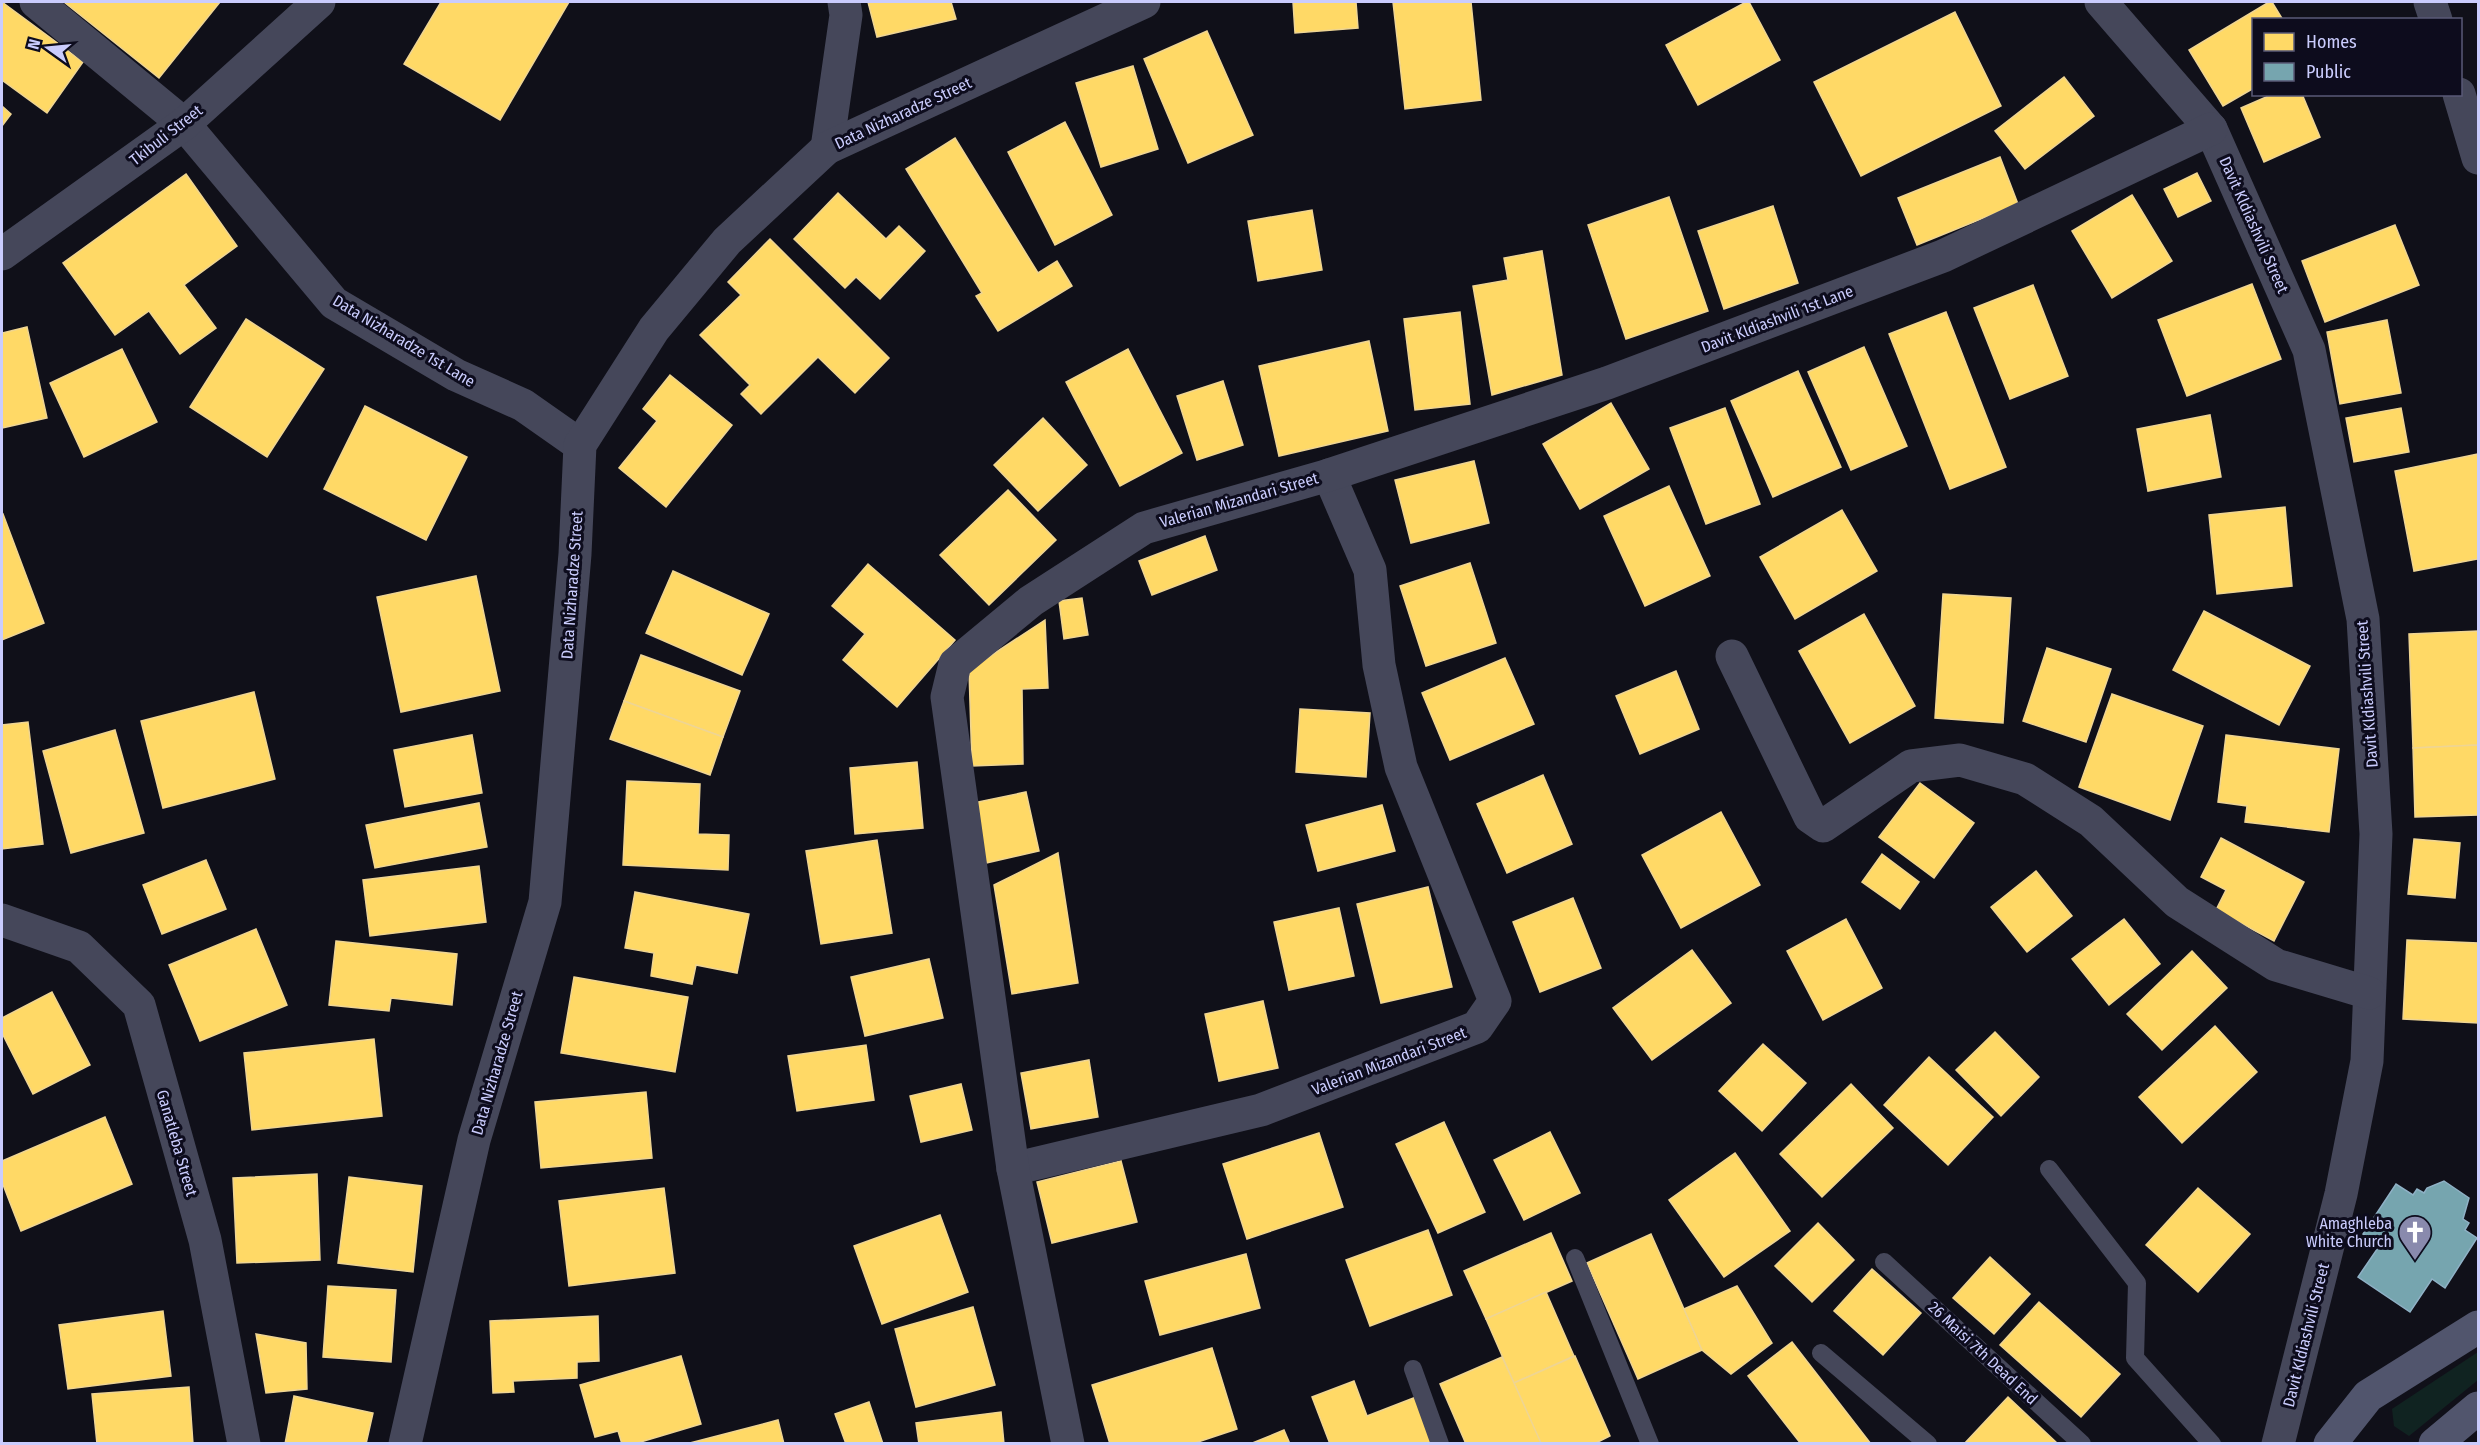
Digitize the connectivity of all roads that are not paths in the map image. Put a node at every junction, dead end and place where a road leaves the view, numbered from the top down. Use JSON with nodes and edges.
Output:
{"nodes":[{"id":1,"x":36,"y":2,"type":"edge"},
{"id":2,"x":319,"y":2,"type":"edge"},
{"id":3,"x":844,"y":2,"type":"edge"},
{"id":4,"x":1144,"y":2,"type":"edge"},
{"id":5,"x":2101,"y":2,"type":"edge"},
{"id":6,"x":2430,"y":2,"type":"edge"},
{"id":7,"x":2435,"y":18,"type":"edge"},
{"id":8,"x":2460,"y":96,"type":"edge"},
{"id":9,"x":184,"y":124,"type":"junction"},
{"id":10,"x":2211,"y":129,"type":"junction"},
{"id":11,"x":827,"y":148,"type":"junction"},
{"id":12,"x":2478,"y":158,"type":"edge"},
{"id":13,"x":2,"y":254,"type":"edge"},
{"id":14,"x":580,"y":445,"type":"junction"},
{"id":15,"x":1329,"y":475,"type":"junction"},
{"id":16,"x":1732,"y":656,"type":"dead end"},
{"id":17,"x":2,"y":920,"type":"edge"},
{"id":18,"x":2369,"y":993,"type":"junction"},
{"id":19,"x":2049,"y":1168,"type":"dead end"},
{"id":20,"x":1013,"y":1169,"type":"junction"},
{"id":21,"x":1575,"y":1258,"type":"dead end"},
{"id":22,"x":1884,"y":1262,"type":"dead end"},
{"id":23,"x":2478,"y":1327,"type":"edge"},
{"id":24,"x":1821,"y":1353,"type":"dead end"},
{"id":25,"x":1413,"y":1369,"type":"dead end"},
{"id":26,"x":2478,"y":1408,"type":"edge"},
{"id":27,"x":244,"y":1443,"type":"edge"},
{"id":28,"x":405,"y":1443,"type":"edge"},
{"id":29,"x":1068,"y":1443,"type":"edge"},
{"id":30,"x":1440,"y":1443,"type":"edge"},
{"id":31,"x":1650,"y":1443,"type":"edge"},
{"id":32,"x":1928,"y":1443,"type":"edge"},
{"id":33,"x":2082,"y":1443,"type":"edge"},
{"id":34,"x":2212,"y":1443,"type":"edge"},
{"id":35,"x":2278,"y":1443,"type":"edge"},
{"id":36,"x":2331,"y":1443,"type":"edge"},
{"id":37,"x":2435,"y":1443,"type":"edge"}],
"edges":[{"from":1,"to":9,"type":"street","name":"Data Nizharadze 1st Lane"},
{"from":2,"to":9,"type":"street","name":"Tkibuli Street"},
{"from":3,"to":11,"type":"street"},
{"from":4,"to":11,"type":"street","name":"Data Nizharadze Street"},
{"from":5,"to":10,"type":"street","name":"Davit Kldiashvili Street"},
{"from":6,"to":7,"type":"street"},
{"from":8,"to":12,"type":"street"},
{"from":9,"to":13,"type":"street","name":"Tkibuli Street"},
{"from":9,"to":14,"type":"street","name":"Data Nizharadze 1st Lane"},
{"from":10,"to":15,"type":"street","name":"Davit Kldiashvili 1st Lane"},
{"from":10,"to":18,"type":"street","name":"Davit Kldiashvili Street"},
{"from":11,"to":14,"type":"street","name":"Data Nizharadze Street"},
{"from":14,"to":28,"type":"street","name":"Data Nizharadze Street"},
{"from":15,"to":20,"type":"street","name":"Valerian Mizandari Street"},
{"from":15,"to":20,"type":"street","name":"Valerian Mizandari Street"},
{"from":16,"to":18,"type":"street"},
{"from":17,"to":27,"type":"street","name":"Ganatleba Street"},
{"from":18,"to":35,"type":"street","name":"Davit Kldiashvili Street"},
{"from":19,"to":34,"type":"lane"},
{"from":20,"to":29,"type":"street","name":"Valerian Mizandari Street"},
{"from":21,"to":31,"type":"lane"},
{"from":22,"to":33,"type":"lane","name":"26 Maisi 7th Dead End"},
{"from":23,"to":36,"type":"main road"},
{"from":24,"to":32,"type":"lane"},
{"from":25,"to":30,"type":"lane"},
{"from":26,"to":37,"type":"main road"}]}
